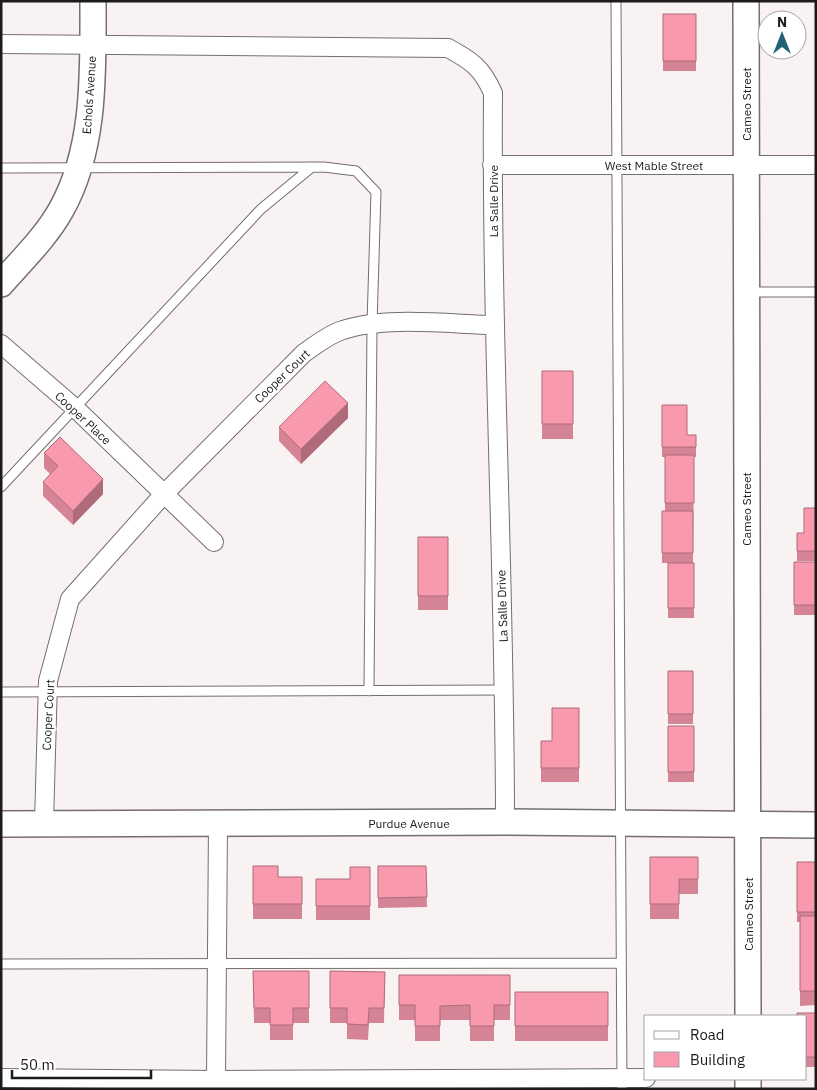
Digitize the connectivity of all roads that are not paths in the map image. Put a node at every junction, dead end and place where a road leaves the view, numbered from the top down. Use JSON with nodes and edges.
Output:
{"nodes":[{"id":1,"x":93,"y":1,"type":"edge"},
{"id":2,"x":616,"y":1,"type":"edge"},
{"id":3,"x":746,"y":1,"type":"edge"},
{"id":4,"x":1,"y":44,"type":"edge"},
{"id":5,"x":93,"y":45,"type":"junction"},
{"id":6,"x":492,"y":165,"type":"junction"},
{"id":7,"x":618,"y":165,"type":"junction"},
{"id":8,"x":746,"y":165,"type":"junction"},
{"id":9,"x":816,"y":165,"type":"edge"},
{"id":10,"x":312,"y":167,"type":"junction"},
{"id":11,"x":1,"y":168,"type":"edge"},
{"id":12,"x":78,"y":169,"type":"junction"},
{"id":13,"x":1,"y":284,"type":"edge"},
{"id":14,"x":746,"y":292,"type":"junction"},
{"id":15,"x":816,"y":292,"type":"edge"},
{"id":16,"x":372,"y":324,"type":"junction"},
{"id":17,"x":493,"y":325,"type":"junction"},
{"id":18,"x":1,"y":344,"type":"edge"},
{"id":19,"x":74,"y":408,"type":"junction"},
{"id":20,"x":1,"y":487,"type":"edge"},
{"id":21,"x":163,"y":494,"type":"junction"},
{"id":22,"x":214,"y":542,"type":"dead end"},
{"id":23,"x":505,"y":690,"type":"junction"},
{"id":24,"x":369,"y":691,"type":"junction"},
{"id":25,"x":1,"y":692,"type":"edge"},
{"id":26,"x":48,"y":692,"type":"junction"},
{"id":27,"x":505,"y":822,"type":"junction"},
{"id":28,"x":44,"y":823,"type":"junction"},
{"id":29,"x":1,"y":824,"type":"edge"},
{"id":30,"x":218,"y":824,"type":"junction"},
{"id":31,"x":621,"y":824,"type":"junction"},
{"id":32,"x":816,"y":825,"type":"edge"},
{"id":33,"x":747,"y":826,"type":"junction"},
{"id":34,"x":621,"y":963,"type":"junction"},
{"id":35,"x":1,"y":964,"type":"edge"},
{"id":36,"x":216,"y":964,"type":"junction"},
{"id":37,"x":748,"y":1015,"type":"edge"},
{"id":38,"x":1,"y":1078,"type":"edge"},
{"id":39,"x":644,"y":1078,"type":"edge"},
{"id":40,"x":216,"y":1080,"type":"junction"},
{"id":41,"x":622,"y":1083,"type":"edge"}],
"edges":[{"from":1,"to":5,"type":"street","name":"Echols Avenue"},
{"from":2,"to":7,"type":"lane"},
{"from":3,"to":8,"type":"street","name":"Cameo Street"},
{"from":4,"to":5,"type":"street","name":"La Salle Drive"},
{"from":5,"to":6,"type":"street","name":"La Salle Drive"},
{"from":5,"to":12,"type":"street","name":"Echols Avenue"},
{"from":6,"to":7,"type":"street","name":"West Mable Street"},
{"from":6,"to":17,"type":"street","name":"La Salle Drive"},
{"from":7,"to":8,"type":"street","name":"West Mable Street"},
{"from":7,"to":31,"type":"lane"},
{"from":8,"to":9,"type":"street","name":"West Mable Street"},
{"from":8,"to":14,"type":"street","name":"Cameo Street"},
{"from":10,"to":12,"type":"lane"},
{"from":10,"to":16,"type":"lane"},
{"from":10,"to":19,"type":"lane"},
{"from":11,"to":12,"type":"lane"},
{"from":12,"to":13,"type":"street","name":"Echols Avenue"},
{"from":14,"to":15,"type":"lane"},
{"from":14,"to":33,"type":"street","name":"Cameo Street"},
{"from":16,"to":17,"type":"street","name":"Cooper Court"},
{"from":16,"to":21,"type":"street","name":"Cooper Court"},
{"from":16,"to":24,"type":"lane"},
{"from":17,"to":23,"type":"street","name":"La Salle Drive"},
{"from":18,"to":19,"type":"street","name":"Cooper Place"},
{"from":19,"to":20,"type":"lane"},
{"from":19,"to":21,"type":"street","name":"Cooper Place"},
{"from":21,"to":22,"type":"street"},
{"from":21,"to":26,"type":"street","name":"Cooper Court"},
{"from":23,"to":24,"type":"lane"},
{"from":23,"to":27,"type":"street","name":"La Salle Drive"},
{"from":24,"to":26,"type":"lane"},
{"from":25,"to":26,"type":"lane"},
{"from":26,"to":28,"type":"street","name":"Cooper Court"},
{"from":27,"to":30,"type":"street","name":"Purdue Avenue"},
{"from":27,"to":31,"type":"street","name":"Purdue Avenue"},
{"from":28,"to":29,"type":"street","name":"Purdue Avenue"},
{"from":28,"to":30,"type":"street","name":"Purdue Avenue"},
{"from":30,"to":36,"type":"street"},
{"from":31,"to":33,"type":"street","name":"Purdue Avenue"},
{"from":31,"to":34,"type":"lane"},
{"from":32,"to":33,"type":"street","name":"Purdue Avenue"},
{"from":33,"to":37,"type":"street","name":"Cameo Street"},
{"from":34,"to":36,"type":"lane"},
{"from":34,"to":41,"type":"lane"},
{"from":35,"to":36,"type":"lane"},
{"from":36,"to":40,"type":"street"},
{"from":38,"to":40,"type":"street"},
{"from":39,"to":41,"type":"street"},
{"from":40,"to":41,"type":"street"}]}
